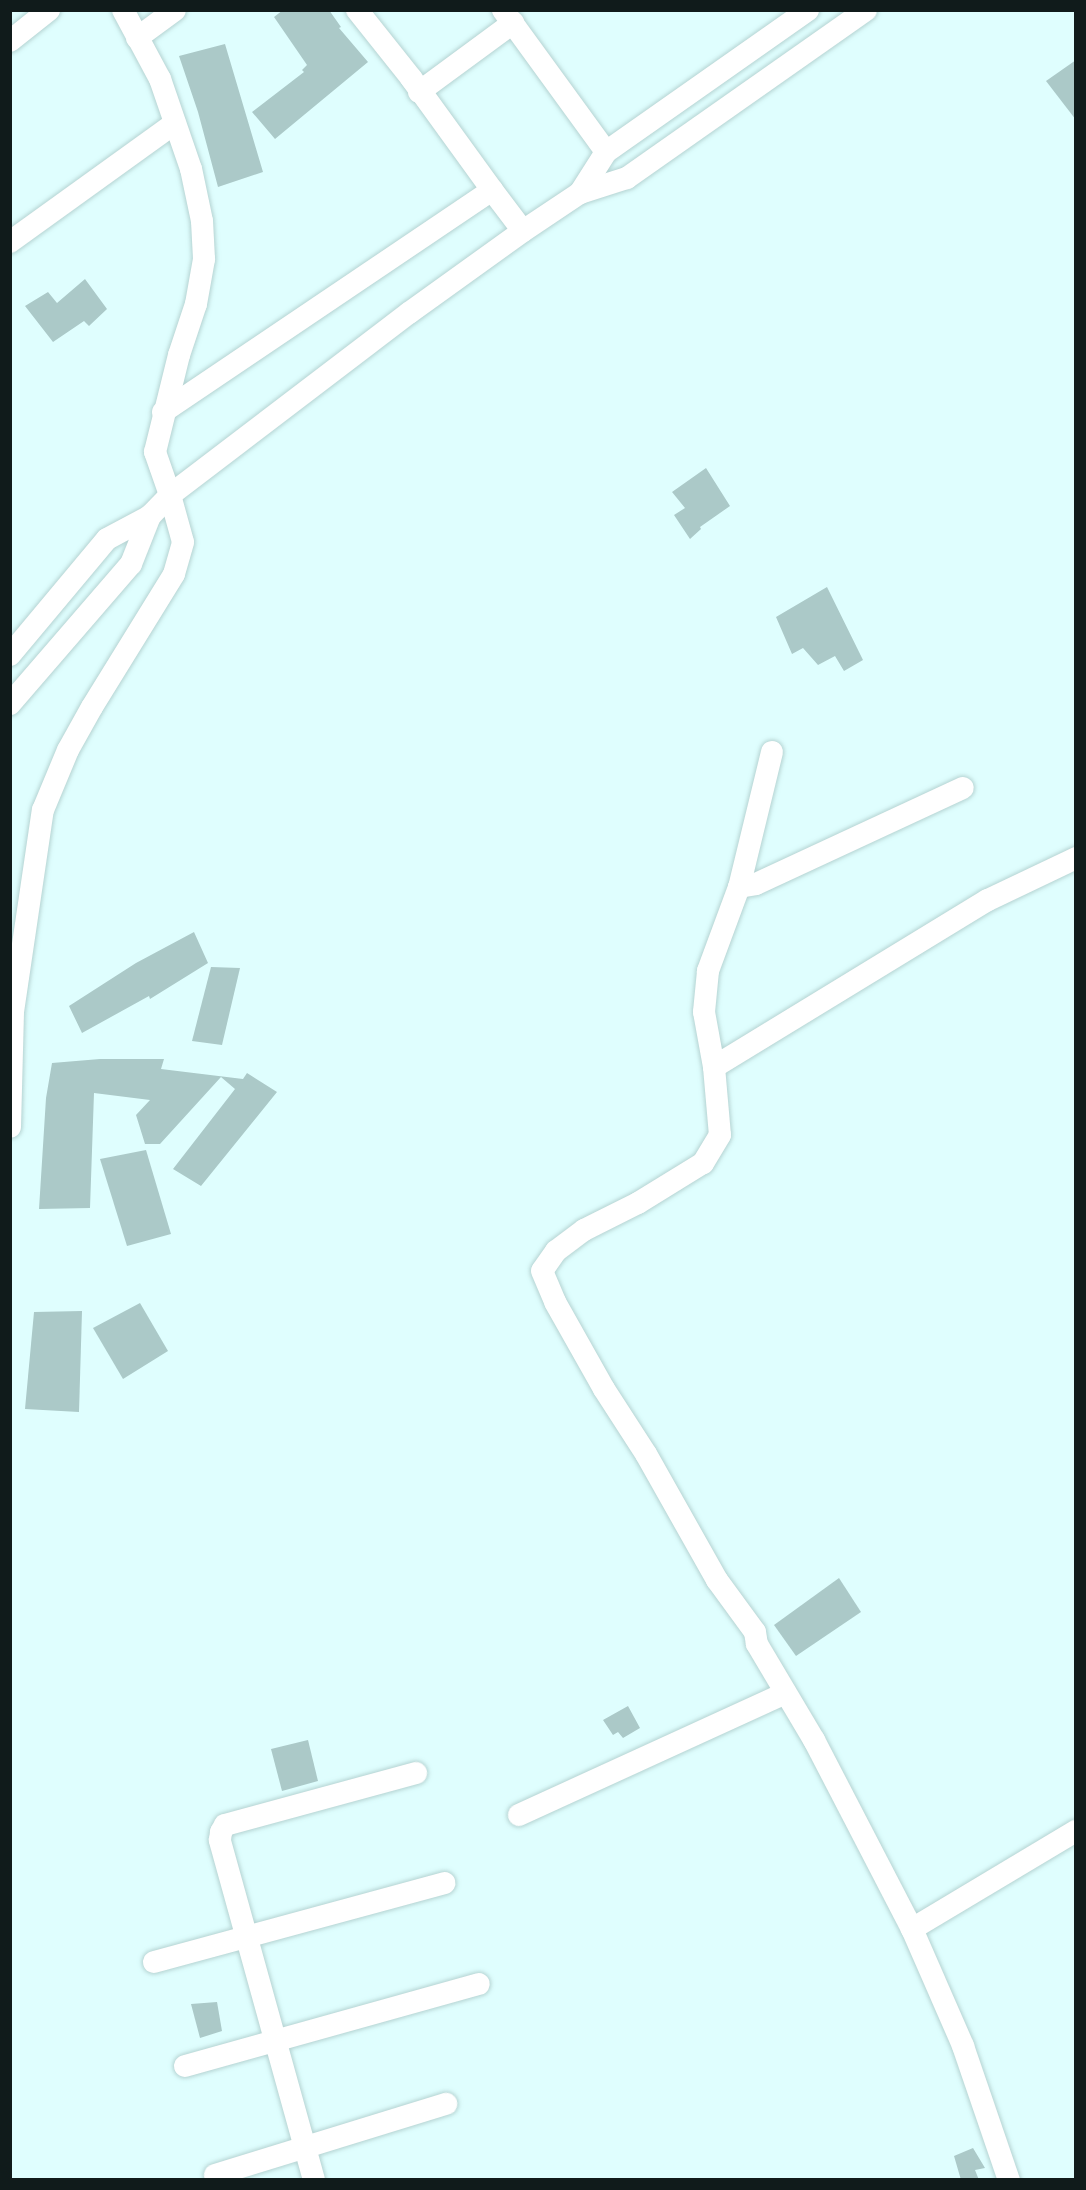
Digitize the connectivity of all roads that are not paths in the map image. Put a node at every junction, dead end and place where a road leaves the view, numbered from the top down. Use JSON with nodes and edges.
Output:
{"nodes":[{"id":1,"x":49,"y":10,"type":"edge"},
{"id":2,"x":123,"y":10,"type":"edge"},
{"id":3,"x":175,"y":10,"type":"edge"},
{"id":4,"x":357,"y":10,"type":"edge"},
{"id":5,"x":808,"y":10,"type":"edge"},
{"id":6,"x":866,"y":10,"type":"edge"},
{"id":7,"x":508,"y":17,"type":"edge"},
{"id":8,"x":137,"y":38,"type":"junction"},
{"id":9,"x":771,"y":38,"type":"junction"},
{"id":10,"x":10,"y":41,"type":"edge"},
{"id":11,"x":817,"y":46,"type":"junction"},
{"id":12,"x":419,"y":92,"type":"junction"},
{"id":13,"x":175,"y":123,"type":"junction"},
{"id":14,"x":606,"y":152,"type":"junction"},
{"id":15,"x":492,"y":190,"type":"junction"},
{"id":16,"x":580,"y":193,"type":"junction"},
{"id":17,"x":523,"y":231,"type":"junction"},
{"id":18,"x":10,"y":242,"type":"edge"},
{"id":19,"x":163,"y":412,"type":"junction"},
{"id":20,"x":171,"y":495,"type":"junction"},
{"id":21,"x":150,"y":516,"type":"junction"},
{"id":22,"x":10,"y":655,"type":"edge"},
{"id":23,"x":10,"y":704,"type":"edge"},
{"id":24,"x":772,"y":752,"type":"dead end"},
{"id":25,"x":963,"y":788,"type":"dead end"},
{"id":26,"x":1076,"y":858,"type":"edge"},
{"id":27,"x":739,"y":887,"type":"junction"},
{"id":28,"x":714,"y":1067,"type":"junction"},
{"id":29,"x":10,"y":1127,"type":"edge"},
{"id":30,"x":785,"y":1693,"type":"junction"},
{"id":31,"x":416,"y":1773,"type":"dead end"},
{"id":32,"x":519,"y":1815,"type":"dead end"},
{"id":33,"x":1076,"y":1831,"type":"edge"},
{"id":34,"x":444,"y":1883,"type":"dead end"},
{"id":35,"x":912,"y":1929,"type":"junction"},
{"id":36,"x":247,"y":1935,"type":"junction"},
{"id":37,"x":154,"y":1962,"type":"dead end"},
{"id":38,"x":479,"y":1984,"type":"dead end"},
{"id":39,"x":276,"y":2042,"type":"junction"},
{"id":40,"x":185,"y":2066,"type":"dead end"},
{"id":41,"x":446,"y":2104,"type":"dead end"},
{"id":42,"x":306,"y":2147,"type":"junction"},
{"id":43,"x":215,"y":2175,"type":"dead end"},
{"id":44,"x":314,"y":2180,"type":"edge"},
{"id":45,"x":1009,"y":2180,"type":"edge"}],
"edges":[{"from":1,"to":10,"type":"street"},
{"from":2,"to":8,"type":"street"},
{"from":3,"to":8,"type":"street"},
{"from":4,"to":12,"type":"street"},
{"from":5,"to":9,"type":"street"},
{"from":6,"to":11,"type":"street"},
{"from":7,"to":12,"type":"street"},
{"from":7,"to":14,"type":"street"},
{"from":8,"to":13,"type":"street"},
{"from":9,"to":11,"type":"street"},
{"from":9,"to":14,"type":"street"},
{"from":11,"to":16,"type":"street"},
{"from":12,"to":15,"type":"street"},
{"from":13,"to":18,"type":"street"},
{"from":13,"to":19,"type":"street"},
{"from":14,"to":16,"type":"street"},
{"from":15,"to":17,"type":"street"},
{"from":15,"to":19,"type":"street"},
{"from":16,"to":17,"type":"street"},
{"from":17,"to":20,"type":"street"},
{"from":19,"to":20,"type":"street"},
{"from":20,"to":21,"type":"street"},
{"from":20,"to":29,"type":"street"},
{"from":21,"to":22,"type":"street"},
{"from":21,"to":23,"type":"street"},
{"from":24,"to":27,"type":"street"},
{"from":25,"to":27,"type":"street"},
{"from":26,"to":28,"type":"street"},
{"from":27,"to":28,"type":"street"},
{"from":28,"to":30,"type":"street"},
{"from":30,"to":32,"type":"street"},
{"from":30,"to":35,"type":"street"},
{"from":31,"to":36,"type":"street"},
{"from":33,"to":35,"type":"street"},
{"from":34,"to":36,"type":"street"},
{"from":35,"to":45,"type":"street"},
{"from":36,"to":37,"type":"street"},
{"from":36,"to":39,"type":"street"},
{"from":38,"to":39,"type":"street"},
{"from":39,"to":40,"type":"street"},
{"from":39,"to":42,"type":"street"},
{"from":41,"to":42,"type":"street"},
{"from":42,"to":43,"type":"street"},
{"from":42,"to":44,"type":"street"}]}
